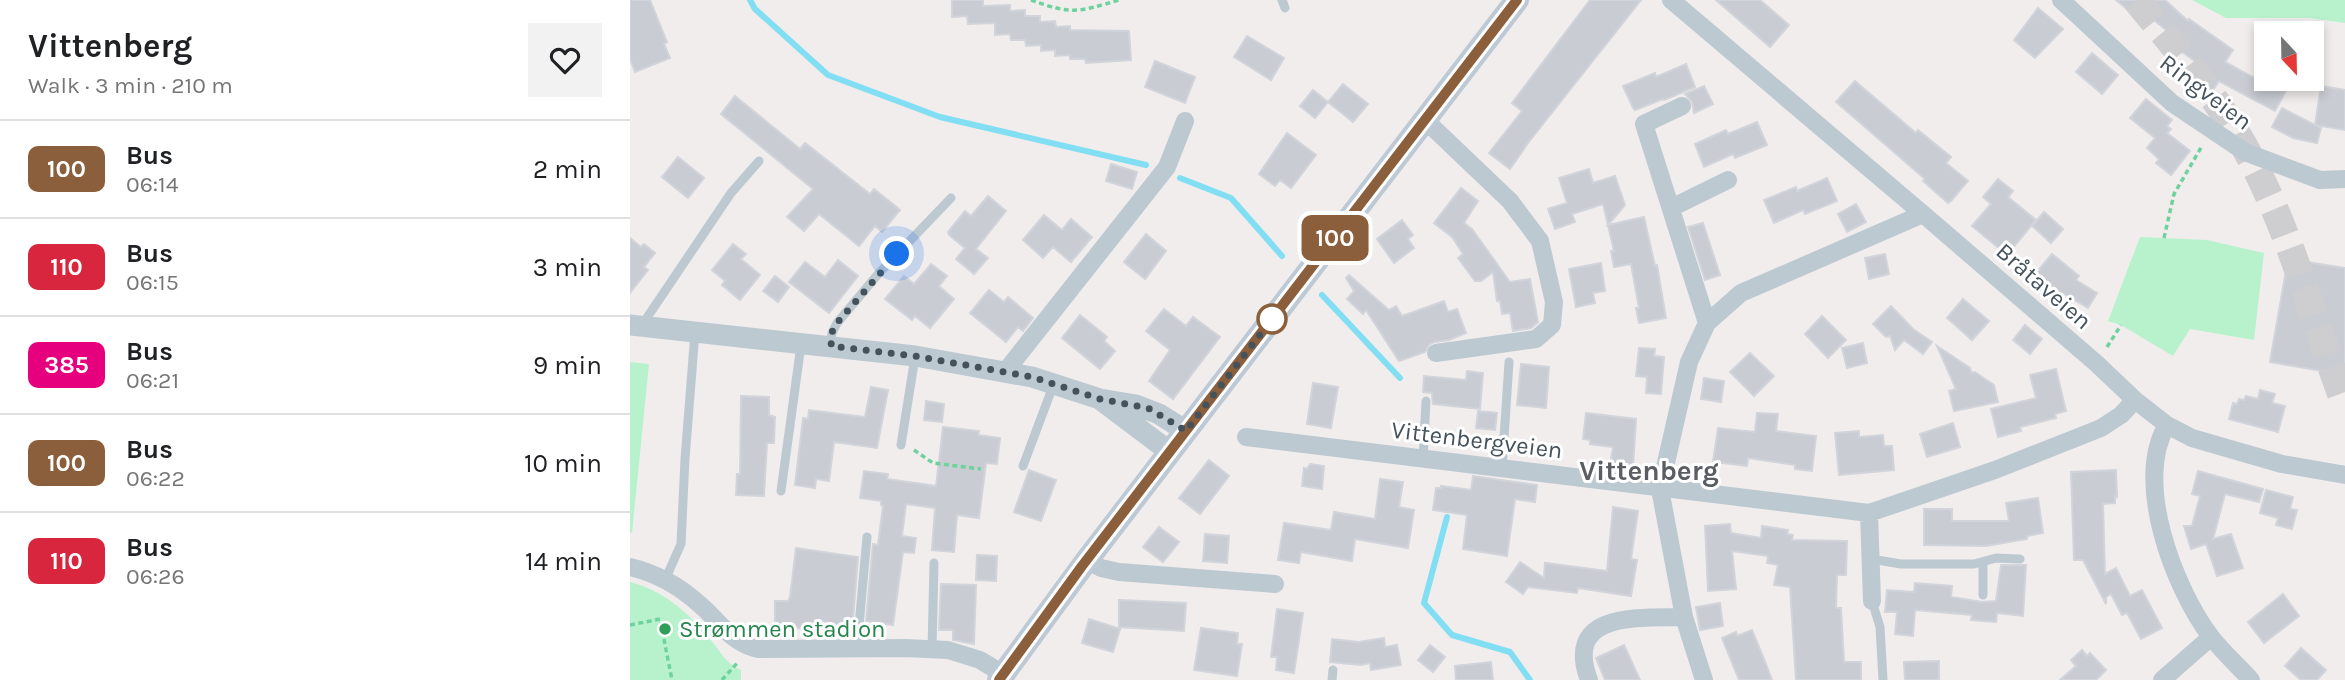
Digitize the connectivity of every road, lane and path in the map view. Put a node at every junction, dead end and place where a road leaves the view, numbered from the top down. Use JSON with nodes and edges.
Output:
{"nodes":[{"id":1,"x":1031,"y":0,"type":"edge"},
{"id":2,"x":1119,"y":0,"type":"edge"},
{"id":3,"x":1517,"y":0,"type":"edge"},
{"id":4,"x":1671,"y":0,"type":"edge"},
{"id":5,"x":2061,"y":0,"type":"edge"},
{"id":6,"x":1682,"y":106,"type":"dead end"},
{"id":7,"x":1425,"y":120,"type":"junction"},
{"id":8,"x":1185,"y":121,"type":"dead end"},
{"id":9,"x":2223,"y":137,"type":"junction"},
{"id":10,"x":759,"y":161,"type":"dead end"},
{"id":11,"x":2345,"y":179,"type":"edge"},
{"id":12,"x":1728,"y":180,"type":"dead end"},
{"id":13,"x":951,"y":198,"type":"dead end"},
{"id":14,"x":1671,"y":208,"type":"junction"},
{"id":15,"x":1923,"y":214,"type":"junction"},
{"id":16,"x":2164,"y":238,"type":"dead end"},
{"id":17,"x":1707,"y":323,"type":"junction"},
{"id":18,"x":2121,"y":325,"type":"dead end"},
{"id":19,"x":636,"y":326,"type":"edge"},
{"id":20,"x":695,"y":332,"type":"junction"},
{"id":21,"x":801,"y":343,"type":"junction"},
{"id":22,"x":831,"y":346,"type":"junction"},
{"id":23,"x":1436,"y":354,"type":"dead end"},
{"id":24,"x":915,"y":356,"type":"junction"},
{"id":25,"x":1509,"y":362,"type":"dead end"},
{"id":26,"x":2096,"y":363,"type":"junction"},
{"id":27,"x":1005,"y":372,"type":"junction"},
{"id":28,"x":1054,"y":384,"type":"junction"},
{"id":29,"x":1100,"y":399,"type":"junction"},
{"id":30,"x":2135,"y":400,"type":"junction"},
{"id":31,"x":1426,"y":401,"type":"dead end"},
{"id":32,"x":2167,"y":425,"type":"junction"},
{"id":33,"x":1186,"y":431,"type":"junction"},
{"id":34,"x":1246,"y":437,"type":"dead end"},
{"id":35,"x":901,"y":445,"type":"joint"},
{"id":36,"x":1170,"y":452,"type":"junction"},
{"id":37,"x":1423,"y":460,"type":"junction"},
{"id":38,"x":1023,"y":466,"type":"dead end"},
{"id":39,"x":981,"y":469,"type":"dead end"},
{"id":40,"x":1502,"y":469,"type":"junction"},
{"id":41,"x":2345,"y":475,"type":"edge"},
{"id":42,"x":1660,"y":489,"type":"junction"},
{"id":43,"x":781,"y":491,"type":"dead end"},
{"id":44,"x":1869,"y":513,"type":"junction"},
{"id":45,"x":867,"y":537,"type":"dead end"},
{"id":46,"x":1871,"y":559,"type":"junction"},
{"id":47,"x":2020,"y":559,"type":"dead end"},
{"id":48,"x":1087,"y":560,"type":"junction"},
{"id":49,"x":1983,"y":562,"type":"junction"},
{"id":50,"x":934,"y":563,"type":"dead end"},
{"id":51,"x":630,"y":568,"type":"edge"},
{"id":52,"x":665,"y":580,"type":"junction"},
{"id":53,"x":1275,"y":584,"type":"dead end"},
{"id":54,"x":1983,"y":595,"type":"dead end"},
{"id":55,"x":1872,"y":601,"type":"joint"},
{"id":56,"x":1684,"y":617,"type":"junction"},
{"id":57,"x":630,"y":625,"type":"edge"},
{"id":58,"x":2211,"y":637,"type":"junction"},
{"id":59,"x":747,"y":647,"type":"junction"},
{"id":60,"x":857,"y":648,"type":"junction"},
{"id":61,"x":932,"y":649,"type":"junction"},
{"id":62,"x":1001,"y":677,"type":"edge"},
{"id":63,"x":672,"y":680,"type":"edge"},
{"id":64,"x":722,"y":680,"type":"edge"},
{"id":65,"x":1589,"y":680,"type":"edge"},
{"id":66,"x":1704,"y":680,"type":"edge"},
{"id":67,"x":1883,"y":680,"type":"edge"},
{"id":68,"x":2162,"y":680,"type":"edge"},
{"id":69,"x":2251,"y":680,"type":"edge"}],
"edges":[{"from":1,"to":2,"type":"path"},
{"from":3,"to":7,"type":"main road"},
{"from":4,"to":15,"type":"street","name":"Bråtaveien"},
{"from":5,"to":9,"type":"street","name":"Ringveien"},
{"from":6,"to":14,"type":"street"},
{"from":7,"to":23,"type":"street"},
{"from":7,"to":33,"type":"main road"},
{"from":8,"to":27,"type":"street"},
{"from":9,"to":11,"type":"street","name":"Ringveien"},
{"from":9,"to":16,"type":"path"},
{"from":10,"to":19,"type":"lane"},
{"from":12,"to":14,"type":"street"},
{"from":13,"to":22,"type":"lane"},
{"from":14,"to":17,"type":"street"},
{"from":15,"to":17,"type":"street"},
{"from":15,"to":26,"type":"street","name":"Bråtaveien"},
{"from":17,"to":42,"type":"street"},
{"from":18,"to":26,"type":"path"},
{"from":19,"to":20,"type":"street"},
{"from":20,"to":21,"type":"street"},
{"from":20,"to":52,"type":"lane"},
{"from":21,"to":22,"type":"street"},
{"from":21,"to":43,"type":"lane"},
{"from":22,"to":24,"type":"street"},
{"from":24,"to":27,"type":"street"},
{"from":24,"to":35,"type":"lane"},
{"from":25,"to":40,"type":"lane"},
{"from":26,"to":30,"type":"street","name":"Bråtaveien"},
{"from":27,"to":28,"type":"street"},
{"from":28,"to":29,"type":"street"},
{"from":28,"to":38,"type":"lane"},
{"from":29,"to":33,"type":"street"},
{"from":29,"to":36,"type":"street"},
{"from":30,"to":32,"type":"street","name":"Bråtaveien"},
{"from":30,"to":44,"type":"street","name":"Vittenbergveien"},
{"from":31,"to":37,"type":"lane"},
{"from":32,"to":41,"type":"street"},
{"from":32,"to":58,"type":"street"},
{"from":33,"to":36,"type":"main road"},
{"from":34,"to":37,"type":"street","name":"Vittenbergveien"},
{"from":35,"to":39,"type":"path"},
{"from":36,"to":48,"type":"main road"},
{"from":37,"to":40,"type":"street","name":"Vittenbergveien"},
{"from":40,"to":42,"type":"street","name":"Vittenbergveien"},
{"from":42,"to":44,"type":"street","name":"Vittenbergveien"},
{"from":42,"to":56,"type":"street"},
{"from":44,"to":46,"type":"street"},
{"from":45,"to":60,"type":"lane"},
{"from":46,"to":49,"type":"lane"},
{"from":46,"to":55,"type":"street"},
{"from":47,"to":49,"type":"lane"},
{"from":48,"to":53,"type":"street"},
{"from":48,"to":62,"type":"main road"},
{"from":49,"to":54,"type":"lane"},
{"from":50,"to":61,"type":"lane"},
{"from":51,"to":52,"type":"street"},
{"from":52,"to":59,"type":"street"},
{"from":55,"to":67,"type":"lane"},
{"from":56,"to":65,"type":"street"},
{"from":56,"to":66,"type":"street"},
{"from":57,"to":63,"type":"path"},
{"from":58,"to":68,"type":"street"},
{"from":58,"to":69,"type":"street"},
{"from":59,"to":60,"type":"street"},
{"from":59,"to":64,"type":"path"},
{"from":60,"to":61,"type":"street"},
{"from":61,"to":62,"type":"street"}]}
